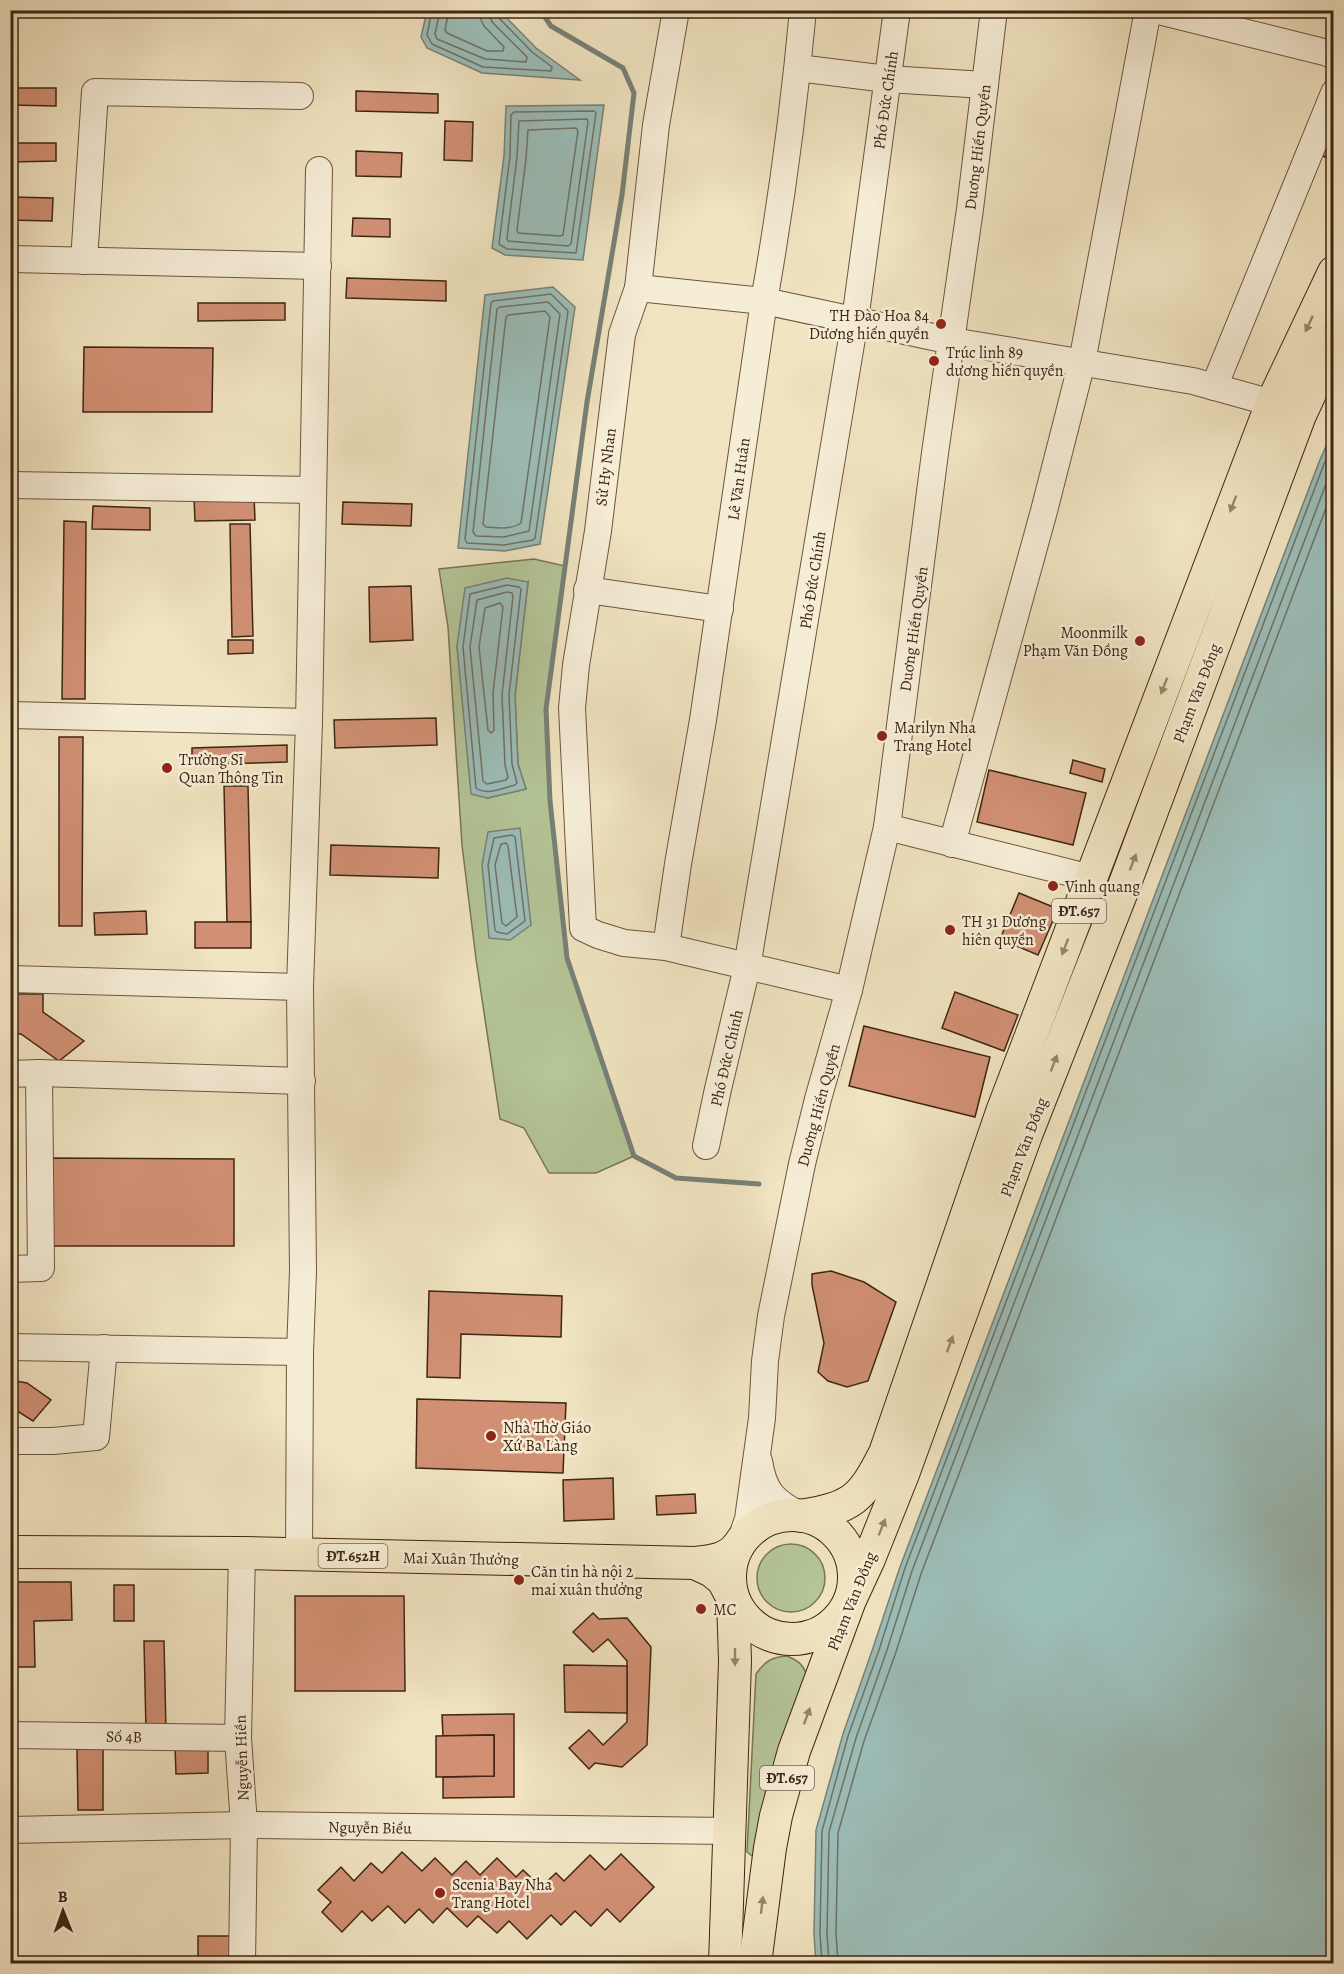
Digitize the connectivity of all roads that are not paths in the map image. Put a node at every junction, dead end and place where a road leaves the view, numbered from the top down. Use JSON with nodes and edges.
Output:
{"nodes":[{"id":1,"x":676,"y":10,"type":"edge"},
{"id":2,"x":803,"y":10,"type":"edge"},
{"id":3,"x":897,"y":10,"type":"edge"},
{"id":4,"x":994,"y":10,"type":"edge"},
{"id":5,"x":1148,"y":10,"type":"edge"},
{"id":6,"x":1154,"y":10,"type":"edge"},
{"id":7,"x":1334,"y":56,"type":"edge"},
{"id":8,"x":798,"y":68,"type":"junction"},
{"id":9,"x":887,"y":79,"type":"junction"},
{"id":10,"x":986,"y":85,"type":"junction"},
{"id":11,"x":1334,"y":93,"type":"edge"},
{"id":12,"x":300,"y":96,"type":"dead end"},
{"id":13,"x":319,"y":170,"type":"dead end"},
{"id":14,"x":10,"y":259,"type":"edge"},
{"id":15,"x":84,"y":261,"type":"junction"},
{"id":16,"x":318,"y":266,"type":"junction"},
{"id":17,"x":1334,"y":272,"type":"edge"},
{"id":18,"x":638,"y":288,"type":"junction"},
{"id":19,"x":764,"y":301,"type":"junction"},
{"id":20,"x":855,"y":320,"type":"junction"},
{"id":21,"x":952,"y":341,"type":"junction"},
{"id":22,"x":1334,"y":342,"type":"edge"},
{"id":23,"x":1082,"y":362,"type":"junction"},
{"id":24,"x":1214,"y":387,"type":"junction"},
{"id":25,"x":1272,"y":403,"type":"junction"},
{"id":26,"x":1300,"y":415,"type":"junction"},
{"id":27,"x":10,"y":485,"type":"edge"},
{"id":28,"x":313,"y":490,"type":"junction"},
{"id":29,"x":587,"y":590,"type":"junction"},
{"id":30,"x":720,"y":609,"type":"junction"},
{"id":31,"x":10,"y":716,"type":"edge"},
{"id":32,"x":309,"y":722,"type":"junction"},
{"id":33,"x":887,"y":828,"type":"junction"},
{"id":34,"x":952,"y":844,"type":"junction"},
{"id":35,"x":1091,"y":878,"type":"junction"},
{"id":36,"x":666,"y":947,"type":"junction"},
{"id":37,"x":747,"y":967,"type":"junction"},
{"id":38,"x":10,"y":979,"type":"edge"},
{"id":39,"x":300,"y":987,"type":"junction"},
{"id":40,"x":849,"y":990,"type":"junction"},
{"id":41,"x":39,"y":1073,"type":"junction"},
{"id":42,"x":10,"y":1074,"type":"edge"},
{"id":43,"x":302,"y":1081,"type":"junction"},
{"id":44,"x":706,"y":1146,"type":"dead end"},
{"id":45,"x":10,"y":1269,"type":"edge"},
{"id":46,"x":10,"y":1347,"type":"edge"},
{"id":47,"x":104,"y":1348,"type":"junction"},
{"id":48,"x":300,"y":1352,"type":"junction"},
{"id":49,"x":10,"y":1440,"type":"edge"},
{"id":50,"x":757,"y":1452,"type":"junction"},
{"id":51,"x":801,"y":1516,"type":"junction"},
{"id":52,"x":738,"y":1545,"type":"junction"},
{"id":53,"x":10,"y":1552,"type":"edge"},
{"id":54,"x":242,"y":1553,"type":"junction"},
{"id":55,"x":299,"y":1555,"type":"junction"},
{"id":56,"x":695,"y":1563,"type":"junction"},
{"id":57,"x":733,"y":1599,"type":"junction"},
{"id":58,"x":850,"y":1599,"type":"junction"},
{"id":59,"x":10,"y":1735,"type":"edge"},
{"id":60,"x":238,"y":1738,"type":"junction"},
{"id":61,"x":244,"y":1825,"type":"junction"},
{"id":62,"x":10,"y":1830,"type":"edge"},
{"id":63,"x":729,"y":1831,"type":"junction"},
{"id":64,"x":242,"y":1964,"type":"edge"},
{"id":65,"x":725,"y":1964,"type":"edge"},
{"id":66,"x":755,"y":1964,"type":"edge"}],
"edges":[{"from":1,"to":18,"type":"street","name":"Sử Hy Nhan"},
{"from":2,"to":8,"type":"street","name":"Lê Văn Huân"},
{"from":3,"to":9,"type":"street","name":"Phó Đức Chính"},
{"from":4,"to":10,"type":"street","name":"Duơng Hiến Quyền"},
{"from":5,"to":23,"type":"street"},
{"from":6,"to":7,"type":"street"},
{"from":8,"to":9,"type":"street"},
{"from":8,"to":19,"type":"street","name":"Lê Văn Huân"},
{"from":9,"to":10,"type":"street"},
{"from":9,"to":20,"type":"street","name":"Phó Đức Chính"},
{"from":10,"to":21,"type":"street","name":"Duơng Hiến Quyền"},
{"from":11,"to":24,"type":"street"},
{"from":12,"to":15,"type":"street"},
{"from":13,"to":16,"type":"street"},
{"from":14,"to":15,"type":"street"},
{"from":15,"to":16,"type":"street"},
{"from":16,"to":28,"type":"street"},
{"from":17,"to":25,"type":"main road","name":"Phạm Văn Đồng","number":"ĐT.657","one_way":true},
{"from":18,"to":19,"type":"street"},
{"from":18,"to":29,"type":"street","name":"Sử Hy Nhan"},
{"from":19,"to":20,"type":"street"},
{"from":19,"to":30,"type":"street","name":"Lê Văn Huân"},
{"from":20,"to":21,"type":"street"},
{"from":20,"to":37,"type":"street","name":"Phó Đức Chính"},
{"from":21,"to":23,"type":"street"},
{"from":21,"to":33,"type":"street","name":"Duơng Hiến Quyền"},
{"from":22,"to":26,"type":"main road","name":"Phạm Văn Đồng","number":"ĐT.657"},
{"from":23,"to":24,"type":"street"},
{"from":23,"to":34,"type":"street"},
{"from":24,"to":25,"type":"street"},
{"from":25,"to":26,"type":"main road"},
{"from":25,"to":35,"type":"main road","name":"Phạm Văn Đồng","number":"ĐT.657","one_way":true},
{"from":58,"to":26,"type":"main road","name":"Phạm Văn Đồng","number":"ĐT.657","one_way":true},
{"from":27,"to":28,"type":"street"},
{"from":28,"to":32,"type":"street"},
{"from":29,"to":30,"type":"street"},
{"from":29,"to":36,"type":"street","name":"Sử Hy Nhan"},
{"from":30,"to":36,"type":"street","name":"Lê Văn Huân"},
{"from":31,"to":32,"type":"street"},
{"from":32,"to":39,"type":"street"},
{"from":33,"to":34,"type":"street"},
{"from":33,"to":40,"type":"street","name":"Duơng Hiến Quyền"},
{"from":34,"to":35,"type":"street"},
{"from":35,"to":51,"type":"main road","name":"Phạm Văn Đồng","number":"ĐT.657","one_way":true},
{"from":36,"to":37,"type":"street"},
{"from":37,"to":40,"type":"street"},
{"from":37,"to":44,"type":"street","name":"Phó Đức Chính"},
{"from":38,"to":39,"type":"street"},
{"from":39,"to":43,"type":"street"},
{"from":40,"to":50,"type":"street","name":"Duơng Hiến Quyền"},
{"from":41,"to":42,"type":"street"},
{"from":41,"to":43,"type":"street"},
{"from":41,"to":45,"type":"street"},
{"from":43,"to":48,"type":"street"},
{"from":46,"to":47,"type":"street"},
{"from":47,"to":48,"type":"street"},
{"from":47,"to":49,"type":"street"},
{"from":48,"to":55,"type":"street"},
{"from":50,"to":51,"type":"street","name":"Duơng Hiến Quyền"},
{"from":50,"to":52,"type":"street","name":"Duơng Hiến Quyền"},
{"from":51,"to":52,"type":"main road","number":"ĐT.657"},
{"from":51,"to":58,"type":"main road","number":"ĐT.657"},
{"from":52,"to":56,"type":"main road","name":"Mai Xuân Thưởng","number":"ĐT.652H"},
{"from":52,"to":57,"type":"main road"},
{"from":53,"to":54,"type":"main road","name":"Mai Xuân Thưởng","number":"ĐT.652H"},
{"from":54,"to":55,"type":"main road","name":"Mai Xuân Thưởng","number":"ĐT.652H"},
{"from":54,"to":60,"type":"street","name":"Nguyễn Hiền"},
{"from":55,"to":56,"type":"main road","name":"Mai Xuân Thưởng","number":"ĐT.652H"},
{"from":56,"to":57,"type":"main road","name":"Mai Xuân Thưởng","number":"ĐT.652H"},
{"from":57,"to":58,"type":"main road","number":"ĐT.657"},
{"from":57,"to":63,"type":"main road","one_way":true},
{"from":66,"to":58,"type":"main road","name":"Phạm Văn Đồng","number":"ĐT.657","one_way":true},
{"from":59,"to":60,"type":"street","name":"Số 4B"},
{"from":60,"to":61,"type":"street","name":"Nguyễn Hiền"},
{"from":61,"to":62,"type":"street","name":"Nguyễn Biểu"},
{"from":61,"to":63,"type":"street","name":"Nguyễn Biểu"},
{"from":61,"to":64,"type":"street","name":"Nguyễn Hiền"},
{"from":63,"to":65,"type":"main road"}]}
